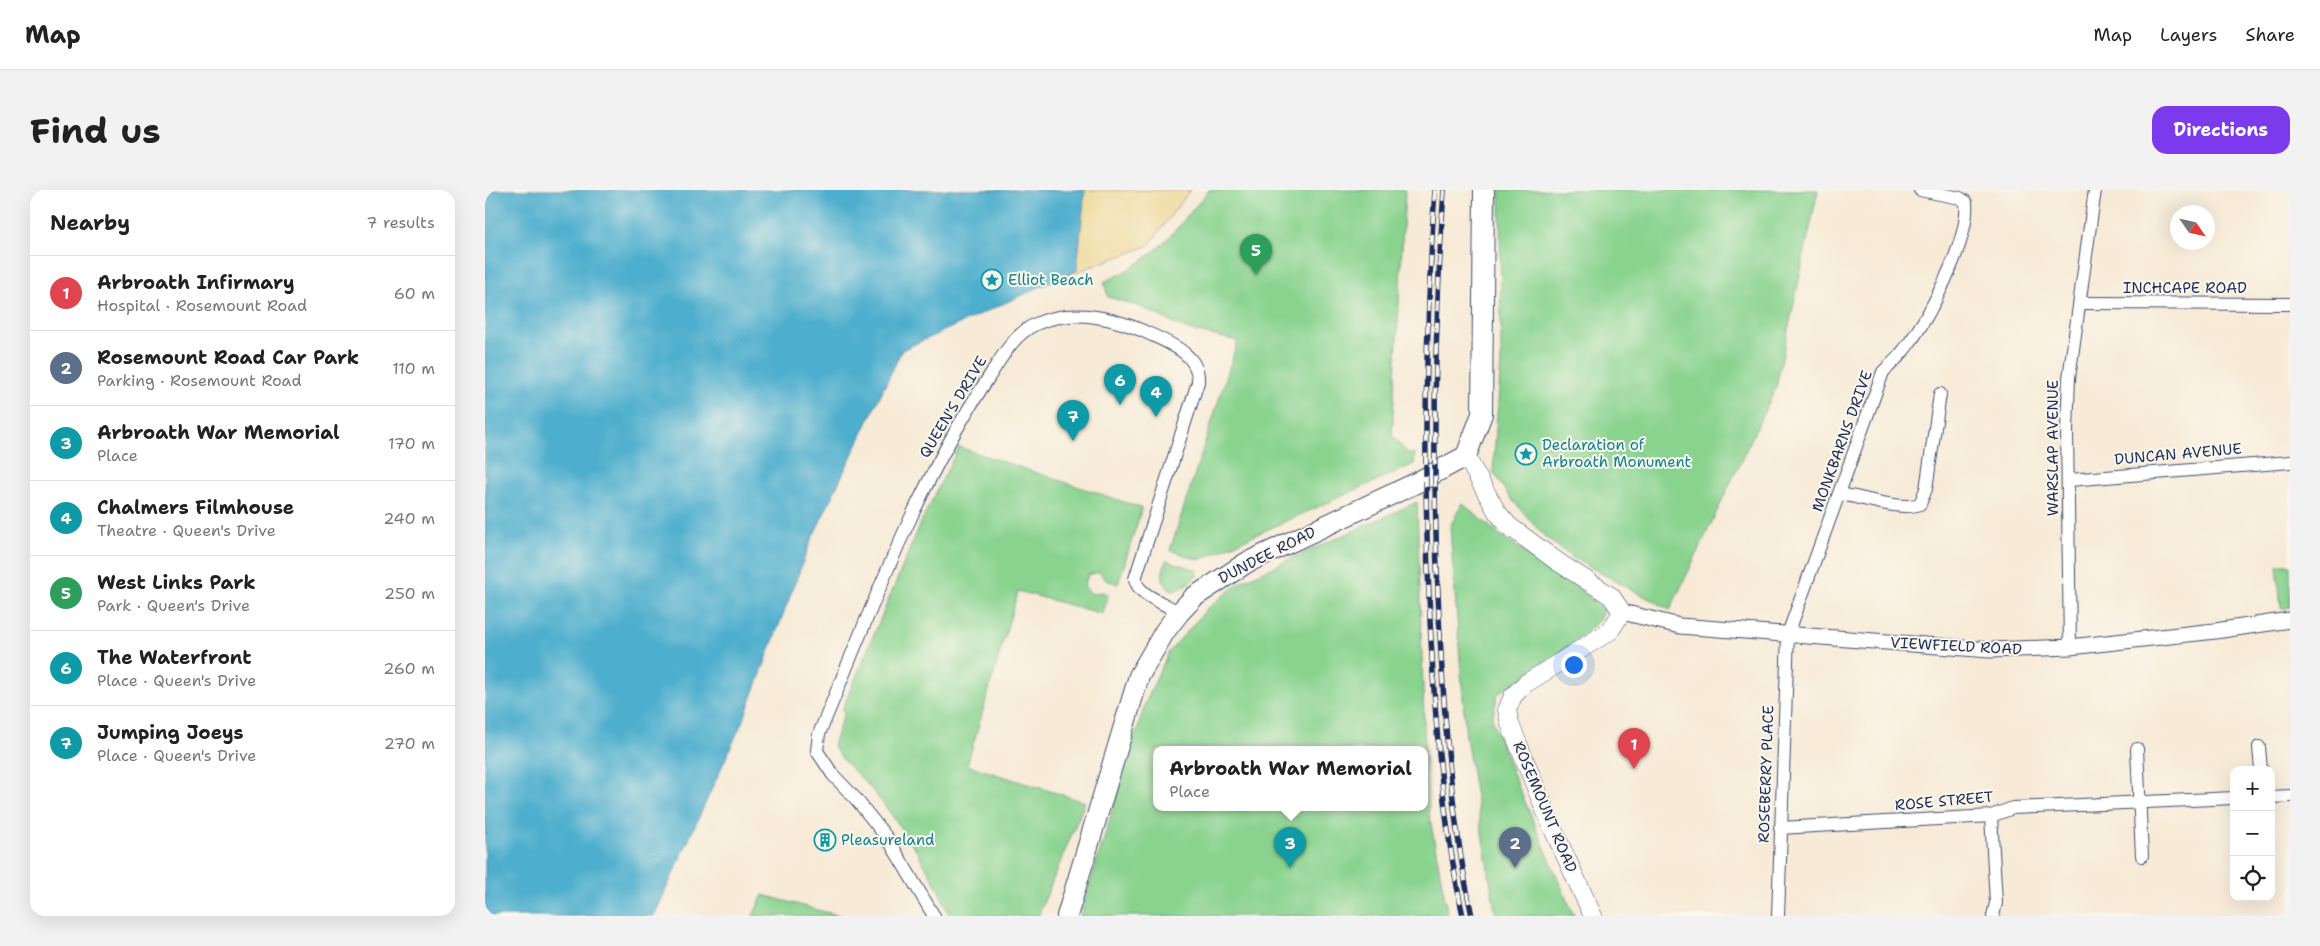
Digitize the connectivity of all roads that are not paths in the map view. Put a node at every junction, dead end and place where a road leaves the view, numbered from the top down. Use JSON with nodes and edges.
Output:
{"nodes":[{"id":1,"x":1484,"y":190,"type":"edge"},
{"id":2,"x":1920,"y":190,"type":"edge"},
{"id":3,"x":2095,"y":190,"type":"edge"},
{"id":4,"x":2079,"y":303,"type":"junction"},
{"id":5,"x":2290,"y":304,"type":"edge"},
{"id":6,"x":1940,"y":394,"type":"dead end"},
{"id":7,"x":1466,"y":456,"type":"junction"},
{"id":8,"x":2290,"y":462,"type":"edge"},
{"id":9,"x":2069,"y":480,"type":"junction"},
{"id":10,"x":1840,"y":494,"type":"junction"},
{"id":11,"x":1622,"y":612,"type":"junction"},
{"id":12,"x":1179,"y":614,"type":"junction"},
{"id":13,"x":2290,"y":620,"type":"edge"},
{"id":14,"x":1788,"y":634,"type":"junction"},
{"id":15,"x":2070,"y":647,"type":"junction"},
{"id":16,"x":2259,"y":747,"type":"dead end"},
{"id":17,"x":2137,"y":749,"type":"dead end"},
{"id":18,"x":2261,"y":766,"type":"edge"},
{"id":19,"x":2290,"y":796,"type":"edge"},
{"id":20,"x":2275,"y":797,"type":"edge"},
{"id":21,"x":2230,"y":798,"type":"edge"},
{"id":22,"x":2139,"y":802,"type":"junction"},
{"id":23,"x":1991,"y":816,"type":"junction"},
{"id":24,"x":1780,"y":828,"type":"junction"},
{"id":25,"x":2142,"y":856,"type":"dead end"},
{"id":26,"x":934,"y":916,"type":"edge"},
{"id":27,"x":1067,"y":916,"type":"edge"},
{"id":28,"x":1593,"y":916,"type":"edge"},
{"id":29,"x":1778,"y":916,"type":"edge"},
{"id":30,"x":1993,"y":916,"type":"edge"}],
"edges":[{"from":1,"to":7,"type":"main road"},
{"from":2,"to":10,"type":"street","name":"MONKBARNS DRIVE"},
{"from":3,"to":4,"type":"street","name":"WARSLAP AVENUE"},
{"from":4,"to":5,"type":"street","name":"INCHCAPE ROAD"},
{"from":4,"to":9,"type":"street","name":"WARSLAP AVENUE"},
{"from":6,"to":10,"type":"street"},
{"from":7,"to":11,"type":"main road"},
{"from":7,"to":12,"type":"main road","name":"DUNDEE ROAD"},
{"from":8,"to":9,"type":"street","name":"DUNCAN AVENUE"},
{"from":9,"to":15,"type":"street","name":"WARSLAP AVENUE"},
{"from":10,"to":14,"type":"street","name":"MONKBARNS DRIVE"},
{"from":11,"to":14,"type":"street","name":"VIEWFIELD ROAD"},
{"from":11,"to":28,"type":"main road","name":"ROSEMOUNT ROAD"},
{"from":12,"to":26,"type":"street","name":"QUEEN'S DRIVE"},
{"from":12,"to":27,"type":"main road","name":"DUNDEE ROAD"},
{"from":13,"to":15,"type":"street","name":"VIEWFIELD ROAD"},
{"from":14,"to":15,"type":"street","name":"VIEWFIELD ROAD"},
{"from":14,"to":24,"type":"street","name":"ROSEBERRY PLACE"},
{"from":16,"to":18,"type":"street"},
{"from":17,"to":22,"type":"street"},
{"from":19,"to":20,"type":"street"},
{"from":21,"to":22,"type":"street","name":"ROSE STREET"},
{"from":22,"to":23,"type":"street","name":"ROSE STREET"},
{"from":22,"to":25,"type":"street"},
{"from":23,"to":24,"type":"street","name":"ROSE STREET"},
{"from":23,"to":30,"type":"street"},
{"from":24,"to":29,"type":"street","name":"ROSEBERRY PLACE"}]}
